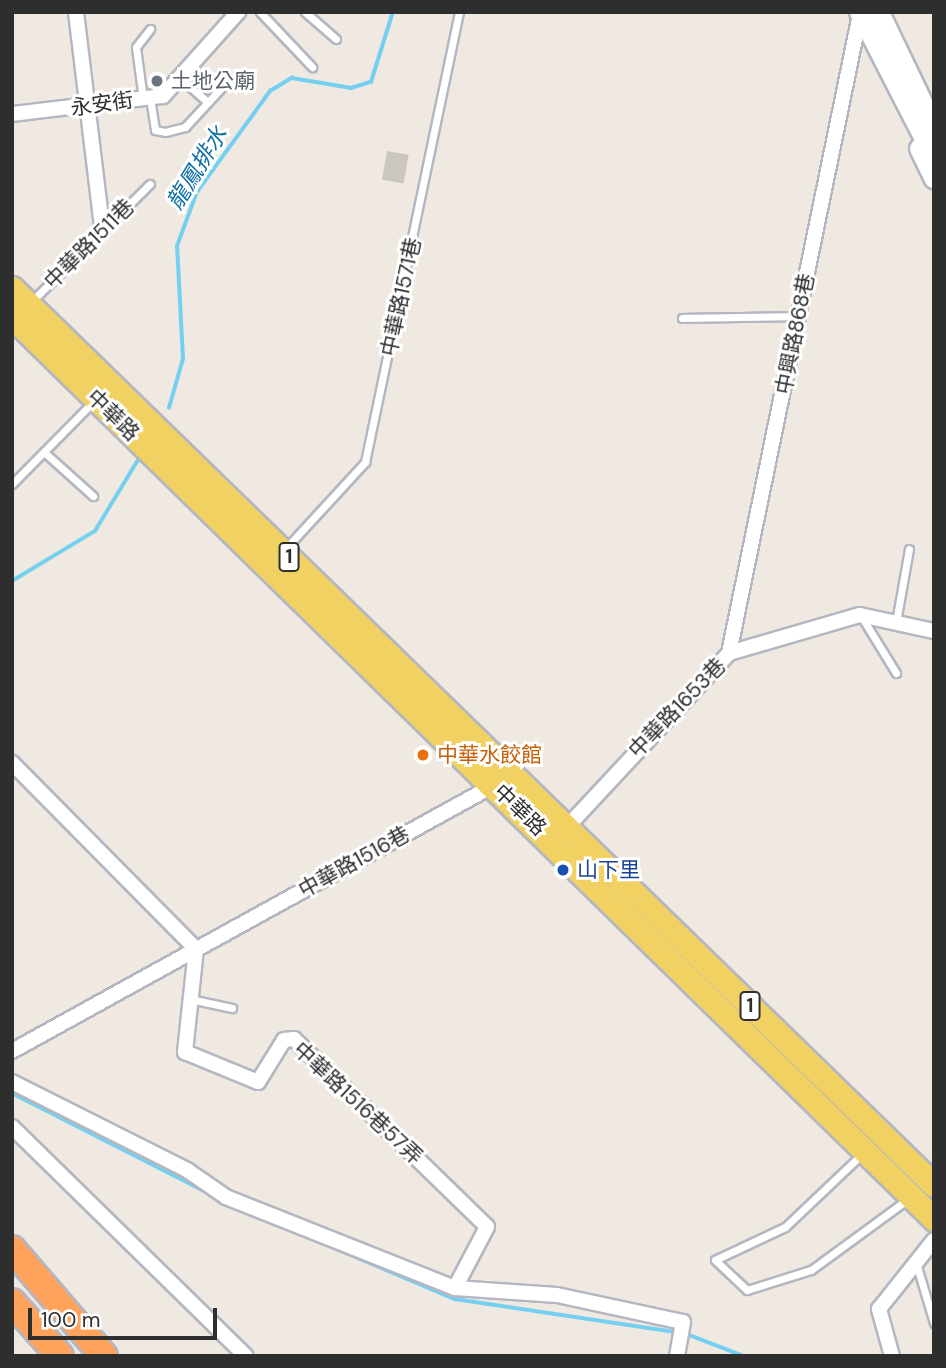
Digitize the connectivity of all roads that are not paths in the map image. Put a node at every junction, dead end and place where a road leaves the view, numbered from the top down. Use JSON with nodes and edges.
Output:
{"nodes":[{"id":1,"x":76,"y":12,"type":"edge"},
{"id":2,"x":238,"y":12,"type":"edge"},
{"id":3,"x":260,"y":12,"type":"edge"},
{"id":4,"x":305,"y":12,"type":"edge"},
{"id":5,"x":459,"y":12,"type":"edge"},
{"id":6,"x":864,"y":13,"type":"edge"},
{"id":7,"x":150,"y":29,"type":"dead end"},
{"id":8,"x":336,"y":39,"type":"dead end"},
{"id":9,"x":312,"y":66,"type":"dead end"},
{"id":10,"x":888,"y":69,"type":"junction"},
{"id":11,"x":179,"y":78,"type":"junction"},
{"id":12,"x":222,"y":87,"type":"dead end"},
{"id":13,"x":147,"y":98,"type":"junction"},
{"id":14,"x":208,"y":102,"type":"junction"},
{"id":15,"x":86,"y":107,"type":"junction"},
{"id":16,"x":13,"y":115,"type":"edge"},
{"id":17,"x":934,"y":127,"type":"edge"},
{"id":18,"x":934,"y":158,"type":"edge"},
{"id":19,"x":934,"y":179,"type":"edge"},
{"id":20,"x":150,"y":184,"type":"dead end"},
{"id":21,"x":102,"y":227,"type":"junction"},
{"id":22,"x":12,"y":288,"type":"edge"},
{"id":23,"x":20,"y":311,"type":"edge"},
{"id":24,"x":799,"y":316,"type":"junction"},
{"id":25,"x":682,"y":318,"type":"dead end"},
{"id":26,"x":104,"y":392,"type":"junction"},
{"id":27,"x":44,"y":452,"type":"junction"},
{"id":28,"x":12,"y":484,"type":"edge"},
{"id":29,"x":93,"y":496,"type":"dead end"},
{"id":30,"x":909,"y":549,"type":"dead end"},
{"id":31,"x":283,"y":551,"type":"junction"},
{"id":32,"x":860,"y":615,"type":"junction"},
{"id":33,"x":896,"y":623,"type":"junction"},
{"id":34,"x":934,"y":631,"type":"edge"},
{"id":35,"x":729,"y":653,"type":"junction"},
{"id":36,"x":896,"y":673,"type":"dead end"},
{"id":37,"x":12,"y":763,"type":"edge"},
{"id":38,"x":502,"y":778,"type":"junction"},
{"id":39,"x":560,"y":834,"type":"junction"},
{"id":40,"x":196,"y":949,"type":"junction"},
{"id":41,"x":189,"y":999,"type":"junction"},
{"id":42,"x":232,"y":1008,"type":"dead end"},
{"id":43,"x":12,"y":1051,"type":"edge"},
{"id":44,"x":12,"y":1083,"type":"edge"},
{"id":45,"x":12,"y":1127,"type":"edge"},
{"id":46,"x":865,"y":1150,"type":"junction"},
{"id":47,"x":931,"y":1182,"type":"edge"},
{"id":48,"x":911,"y":1196,"type":"junction"},
{"id":49,"x":934,"y":1219,"type":"edge"},
{"id":50,"x":934,"y":1240,"type":"edge"},
{"id":51,"x":12,"y":1249,"type":"edge"},
{"id":52,"x":916,"y":1262,"type":"junction"},
{"id":53,"x":455,"y":1288,"type":"junction"},
{"id":54,"x":12,"y":1301,"type":"edge"},
{"id":55,"x":934,"y":1323,"type":"edge"},
{"id":56,"x":888,"y":1354,"type":"edge"},
{"id":57,"x":60,"y":1356,"type":"edge"},
{"id":58,"x":104,"y":1356,"type":"edge"},
{"id":59,"x":246,"y":1356,"type":"edge"},
{"id":60,"x":677,"y":1356,"type":"edge"}],
"edges":[{"from":1,"to":15,"type":"street"},
{"from":2,"to":11,"type":"street","name":"永安街"},
{"from":3,"to":9,"type":"lane"},
{"from":4,"to":8,"type":"lane"},
{"from":5,"to":31,"type":"lane","name":"中華路1571巷"},
{"from":6,"to":10,"type":"street"},
{"from":6,"to":17,"type":"street"},
{"from":6,"to":24,"type":"street","name":"中興路868巷"},
{"from":7,"to":13,"type":"lane"},
{"from":10,"to":18,"type":"street"},
{"from":10,"to":19,"type":"street"},
{"from":11,"to":13,"type":"street","name":"永安街"},
{"from":11,"to":14,"type":"lane"},
{"from":12,"to":14,"type":"lane"},
{"from":13,"to":14,"type":"lane"},
{"from":13,"to":15,"type":"street","name":"永安街"},
{"from":15,"to":16,"type":"street","name":"永安街"},
{"from":15,"to":21,"type":"street"},
{"from":20,"to":21,"type":"lane","name":"中華路1511巷"},
{"from":21,"to":23,"type":"lane","name":"中華路1511巷"},
{"from":22,"to":23,"type":"main road","name":"中華路","number":"1"},
{"from":23,"to":26,"type":"main road","name":"中華路","number":"1"},
{"from":24,"to":25,"type":"lane"},
{"from":24,"to":35,"type":"street","name":"中興路868巷"},
{"from":26,"to":27,"type":"lane"},
{"from":26,"to":31,"type":"main road","name":"中華路","number":"1"},
{"from":26,"to":38,"type":"main road","name":"中華路","number":"1"},
{"from":27,"to":28,"type":"lane"},
{"from":27,"to":29,"type":"lane"},
{"from":30,"to":33,"type":"lane"},
{"from":31,"to":38,"type":"main road","name":"中華路","number":"1"},
{"from":32,"to":33,"type":"street","name":"中華路1653巷"},
{"from":32,"to":35,"type":"street","name":"中華路1653巷"},
{"from":32,"to":36,"type":"lane"},
{"from":33,"to":34,"type":"street","name":"中華路1653巷"},
{"from":35,"to":39,"type":"street","name":"中華路1653巷"},
{"from":37,"to":40,"type":"street"},
{"from":38,"to":39,"type":"main road","name":"中華路","number":"1"},
{"from":38,"to":40,"type":"street","name":"中華路1516巷"},
{"from":39,"to":46,"type":"main road","name":"中華路","number":"1"},
{"from":39,"to":47,"type":"main road","name":"中華路","number":"1"},
{"from":40,"to":41,"type":"street","name":"中華路1516巷57弄"},
{"from":40,"to":43,"type":"street","name":"中華路1516巷"},
{"from":41,"to":42,"type":"lane"},
{"from":41,"to":53,"type":"street","name":"中華路1516巷57弄"},
{"from":44,"to":53,"type":"street"},
{"from":45,"to":59,"type":"street"},
{"from":46,"to":48,"type":"main road","name":"中華路","number":"1"},
{"from":46,"to":48,"type":"lane"},
{"from":47,"to":48,"type":"lane"},
{"from":48,"to":49,"type":"main road","name":"中華路","number":"1"},
{"from":50,"to":52,"type":"street"},
{"from":51,"to":58,"type":"highway"},
{"from":52,"to":55,"type":"lane"},
{"from":52,"to":56,"type":"street"},
{"from":53,"to":60,"type":"street"},
{"from":54,"to":57,"type":"highway"}]}
